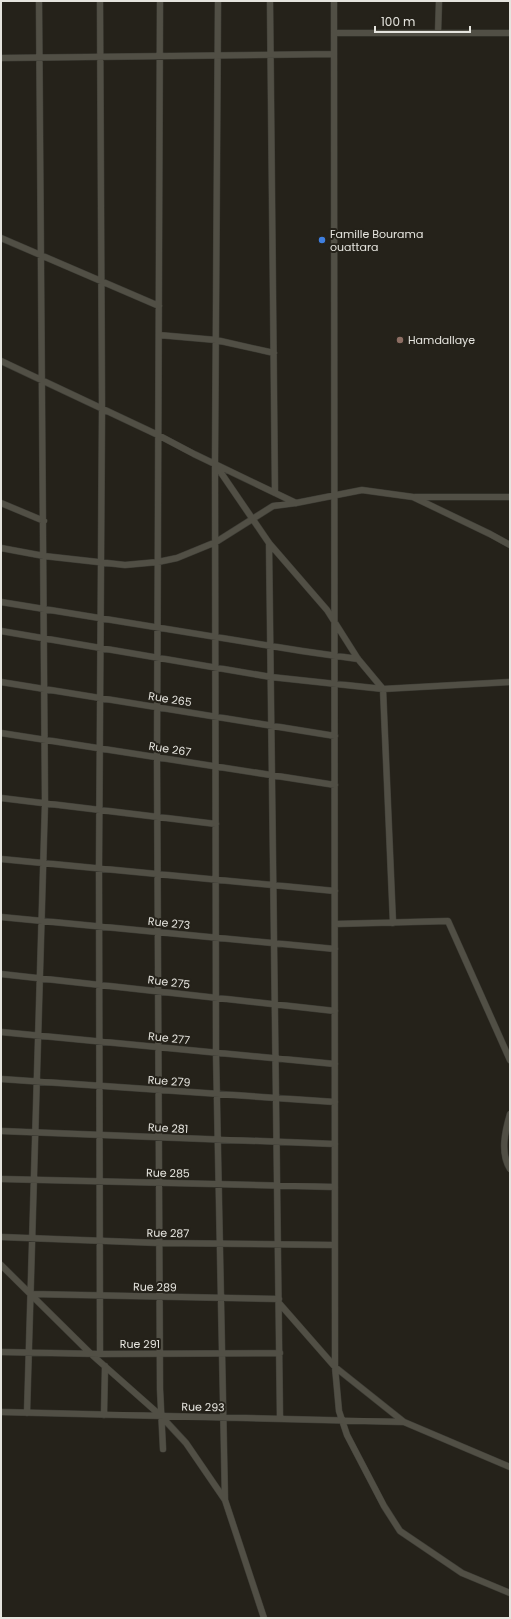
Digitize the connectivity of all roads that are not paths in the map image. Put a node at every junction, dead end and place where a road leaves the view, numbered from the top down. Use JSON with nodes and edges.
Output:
{"nodes":[{"id":1,"x":40,"y":1,"type":"edge"},
{"id":2,"x":100,"y":1,"type":"edge"},
{"id":3,"x":160,"y":1,"type":"edge"},
{"id":4,"x":218,"y":1,"type":"edge"},
{"id":5,"x":270,"y":1,"type":"edge"},
{"id":6,"x":334,"y":1,"type":"edge"},
{"id":7,"x":439,"y":1,"type":"edge"},
{"id":8,"x":334,"y":33,"type":"junction"},
{"id":9,"x":438,"y":33,"type":"junction"},
{"id":10,"x":510,"y":33,"type":"edge"},
{"id":11,"x":334,"y":54,"type":"junction"},
{"id":12,"x":218,"y":55,"type":"junction"},
{"id":13,"x":271,"y":55,"type":"junction"},
{"id":14,"x":160,"y":56,"type":"junction"},
{"id":15,"x":101,"y":57,"type":"junction"},
{"id":16,"x":1,"y":58,"type":"edge"},
{"id":17,"x":40,"y":58,"type":"junction"},
{"id":18,"x":1,"y":238,"type":"edge"},
{"id":19,"x":40,"y":255,"type":"junction"},
{"id":20,"x":101,"y":281,"type":"junction"},
{"id":21,"x":159,"y":306,"type":"junction"},
{"id":22,"x":159,"y":335,"type":"junction"},
{"id":23,"x":216,"y":340,"type":"junction"},
{"id":24,"x":274,"y":353,"type":"junction"},
{"id":25,"x":1,"y":361,"type":"edge"},
{"id":26,"x":43,"y":382,"type":"junction"},
{"id":27,"x":102,"y":409,"type":"junction"},
{"id":28,"x":158,"y":435,"type":"junction"},
{"id":29,"x":216,"y":464,"type":"junction"},
{"id":30,"x":275,"y":493,"type":"junction"},
{"id":31,"x":335,"y":495,"type":"junction"},
{"id":32,"x":413,"y":497,"type":"junction"},
{"id":33,"x":510,"y":497,"type":"edge"},
{"id":34,"x":1,"y":503,"type":"edge"},
{"id":35,"x":296,"y":503,"type":"junction"},
{"id":36,"x":251,"y":518,"type":"junction"},
{"id":37,"x":44,"y":521,"type":"junction"},
{"id":38,"x":216,"y":542,"type":"junction"},
{"id":39,"x":269,"y":543,"type":"junction"},
{"id":40,"x":510,"y":545,"type":"edge"},
{"id":41,"x":1,"y":548,"type":"edge"},
{"id":42,"x":44,"y":556,"type":"junction"},
{"id":43,"x":158,"y":562,"type":"junction"},
{"id":44,"x":101,"y":563,"type":"junction"},
{"id":45,"x":1,"y":602,"type":"edge"},
{"id":46,"x":44,"y":609,"type":"junction"},
{"id":47,"x":101,"y":618,"type":"junction"},
{"id":48,"x":335,"y":623,"type":"junction"},
{"id":49,"x":158,"y":628,"type":"junction"},
{"id":50,"x":1,"y":632,"type":"edge"},
{"id":51,"x":216,"y":637,"type":"junction"},
{"id":52,"x":44,"y":638,"type":"junction"},
{"id":53,"x":270,"y":646,"type":"junction"},
{"id":54,"x":101,"y":648,"type":"junction"},
{"id":55,"x":335,"y":656,"type":"junction"},
{"id":56,"x":158,"y":658,"type":"junction"},
{"id":57,"x":358,"y":659,"type":"junction"},
{"id":58,"x":216,"y":668,"type":"junction"},
{"id":59,"x":271,"y":677,"type":"junction"},
{"id":60,"x":1,"y":682,"type":"edge"},
{"id":61,"x":510,"y":682,"type":"edge"},
{"id":62,"x":335,"y":684,"type":"junction"},
{"id":63,"x":44,"y":689,"type":"junction"},
{"id":64,"x":383,"y":689,"type":"junction"},
{"id":65,"x":101,"y":698,"type":"junction"},
{"id":66,"x":158,"y":708,"type":"junction"},
{"id":67,"x":216,"y":717,"type":"junction"},
{"id":68,"x":272,"y":726,"type":"junction"},
{"id":69,"x":1,"y":733,"type":"edge"},
{"id":70,"x":335,"y":736,"type":"junction"},
{"id":71,"x":45,"y":740,"type":"junction"},
{"id":72,"x":100,"y":748,"type":"junction"},
{"id":73,"x":158,"y":758,"type":"junction"},
{"id":74,"x":216,"y":767,"type":"junction"},
{"id":75,"x":272,"y":776,"type":"junction"},
{"id":76,"x":335,"y":785,"type":"junction"},
{"id":77,"x":1,"y":798,"type":"edge"},
{"id":78,"x":45,"y":803,"type":"junction"},
{"id":79,"x":100,"y":810,"type":"junction"},
{"id":80,"x":158,"y":817,"type":"junction"},
{"id":81,"x":216,"y":824,"type":"junction"},
{"id":82,"x":1,"y":859,"type":"edge"},
{"id":83,"x":43,"y":863,"type":"junction"},
{"id":84,"x":99,"y":868,"type":"junction"},
{"id":85,"x":158,"y":874,"type":"junction"},
{"id":86,"x":216,"y":879,"type":"junction"},
{"id":87,"x":273,"y":884,"type":"junction"},
{"id":88,"x":335,"y":891,"type":"junction"},
{"id":89,"x":1,"y":917,"type":"edge"},
{"id":90,"x":42,"y":921,"type":"junction"},
{"id":91,"x":393,"y":923,"type":"junction"},
{"id":92,"x":335,"y":924,"type":"junction"},
{"id":93,"x":99,"y":927,"type":"junction"},
{"id":94,"x":158,"y":932,"type":"junction"},
{"id":95,"x":216,"y":938,"type":"junction"},
{"id":96,"x":274,"y":944,"type":"junction"},
{"id":97,"x":335,"y":949,"type":"junction"},
{"id":98,"x":1,"y":974,"type":"edge"},
{"id":99,"x":40,"y":977,"type":"junction"},
{"id":100,"x":99,"y":984,"type":"junction"},
{"id":101,"x":158,"y":991,"type":"junction"},
{"id":102,"x":216,"y":997,"type":"junction"},
{"id":103,"x":275,"y":1004,"type":"junction"},
{"id":104,"x":335,"y":1011,"type":"junction"},
{"id":105,"x":1,"y":1032,"type":"edge"},
{"id":106,"x":38,"y":1036,"type":"junction"},
{"id":107,"x":99,"y":1041,"type":"junction"},
{"id":108,"x":158,"y":1047,"type":"junction"},
{"id":109,"x":216,"y":1053,"type":"junction"},
{"id":110,"x":276,"y":1058,"type":"junction"},
{"id":111,"x":510,"y":1060,"type":"edge"},
{"id":112,"x":335,"y":1064,"type":"junction"},
{"id":113,"x":1,"y":1079,"type":"edge"},
{"id":114,"x":37,"y":1082,"type":"junction"},
{"id":115,"x":99,"y":1086,"type":"junction"},
{"id":116,"x":158,"y":1090,"type":"junction"},
{"id":117,"x":217,"y":1094,"type":"junction"},
{"id":118,"x":276,"y":1098,"type":"junction"},
{"id":119,"x":335,"y":1102,"type":"junction"},
{"id":120,"x":510,"y":1114,"type":"edge"},
{"id":121,"x":1,"y":1131,"type":"edge"},
{"id":122,"x":35,"y":1132,"type":"junction"},
{"id":123,"x":99,"y":1135,"type":"junction"},
{"id":124,"x":159,"y":1138,"type":"junction"},
{"id":125,"x":218,"y":1140,"type":"junction"},
{"id":126,"x":277,"y":1143,"type":"junction"},
{"id":127,"x":335,"y":1144,"type":"junction"},
{"id":128,"x":510,"y":1169,"type":"edge"},
{"id":129,"x":1,"y":1179,"type":"edge"},
{"id":130,"x":34,"y":1180,"type":"junction"},
{"id":131,"x":99,"y":1181,"type":"junction"},
{"id":132,"x":159,"y":1182,"type":"junction"},
{"id":133,"x":218,"y":1184,"type":"junction"},
{"id":134,"x":277,"y":1185,"type":"junction"},
{"id":135,"x":335,"y":1187,"type":"junction"},
{"id":136,"x":1,"y":1238,"type":"edge"},
{"id":137,"x":32,"y":1238,"type":"junction"},
{"id":138,"x":99,"y":1241,"type":"junction"},
{"id":139,"x":159,"y":1243,"type":"junction"},
{"id":140,"x":220,"y":1244,"type":"junction"},
{"id":141,"x":278,"y":1244,"type":"junction"},
{"id":142,"x":335,"y":1245,"type":"junction"},
{"id":143,"x":1,"y":1265,"type":"edge"},
{"id":144,"x":31,"y":1294,"type":"junction"},
{"id":145,"x":99,"y":1296,"type":"junction"},
{"id":146,"x":160,"y":1297,"type":"junction"},
{"id":147,"x":221,"y":1298,"type":"junction"},
{"id":148,"x":279,"y":1301,"type":"junction"},
{"id":149,"x":1,"y":1352,"type":"edge"},
{"id":150,"x":29,"y":1352,"type":"junction"},
{"id":151,"x":280,"y":1353,"type":"junction"},
{"id":152,"x":91,"y":1354,"type":"junction"},
{"id":153,"x":100,"y":1354,"type":"junction"},
{"id":154,"x":222,"y":1354,"type":"junction"},
{"id":155,"x":160,"y":1355,"type":"junction"},
{"id":156,"x":105,"y":1366,"type":"junction"},
{"id":157,"x":335,"y":1367,"type":"junction"},
{"id":158,"x":1,"y":1412,"type":"edge"},
{"id":159,"x":27,"y":1413,"type":"junction"},
{"id":160,"x":104,"y":1414,"type":"junction"},
{"id":161,"x":161,"y":1416,"type":"junction"},
{"id":162,"x":223,"y":1417,"type":"junction"},
{"id":163,"x":280,"y":1419,"type":"junction"},
{"id":164,"x":342,"y":1420,"type":"junction"},
{"id":165,"x":404,"y":1422,"type":"junction"},
{"id":166,"x":163,"y":1449,"type":"dead end"},
{"id":167,"x":510,"y":1467,"type":"edge"},
{"id":168,"x":225,"y":1500,"type":"junction"},
{"id":169,"x":510,"y":1593,"type":"edge"},
{"id":170,"x":264,"y":1618,"type":"edge"}],
"edges":[{"from":1,"to":17,"type":"street"},
{"from":2,"to":15,"type":"street"},
{"from":3,"to":14,"type":"street"},
{"from":4,"to":12,"type":"street"},
{"from":5,"to":13,"type":"street"},
{"from":6,"to":8,"type":"street"},
{"from":7,"to":9,"type":"street"},
{"from":8,"to":9,"type":"street"},
{"from":8,"to":11,"type":"street"},
{"from":9,"to":10,"type":"street"},
{"from":11,"to":13,"type":"street"},
{"from":11,"to":31,"type":"street"},
{"from":12,"to":13,"type":"street"},
{"from":12,"to":14,"type":"street"},
{"from":12,"to":23,"type":"street"},
{"from":13,"to":24,"type":"street"},
{"from":14,"to":15,"type":"street"},
{"from":14,"to":21,"type":"street"},
{"from":15,"to":17,"type":"street"},
{"from":15,"to":20,"type":"street"},
{"from":16,"to":17,"type":"street"},
{"from":17,"to":19,"type":"street"},
{"from":18,"to":19,"type":"street"},
{"from":19,"to":20,"type":"street"},
{"from":19,"to":26,"type":"street"},
{"from":20,"to":21,"type":"street"},
{"from":20,"to":27,"type":"street"},
{"from":21,"to":22,"type":"street"},
{"from":22,"to":23,"type":"street"},
{"from":22,"to":28,"type":"street"},
{"from":23,"to":24,"type":"street"},
{"from":23,"to":29,"type":"street"},
{"from":24,"to":30,"type":"street"},
{"from":25,"to":26,"type":"street"},
{"from":26,"to":27,"type":"street"},
{"from":26,"to":37,"type":"street"},
{"from":27,"to":28,"type":"street"},
{"from":27,"to":44,"type":"street"},
{"from":28,"to":29,"type":"street"},
{"from":28,"to":43,"type":"street"},
{"from":29,"to":30,"type":"street"},
{"from":29,"to":36,"type":"street"},
{"from":29,"to":38,"type":"street"},
{"from":30,"to":35,"type":"street"},
{"from":31,"to":32,"type":"street"},
{"from":31,"to":35,"type":"street"},
{"from":31,"to":48,"type":"street"},
{"from":32,"to":33,"type":"street"},
{"from":32,"to":40,"type":"street"},
{"from":34,"to":37,"type":"street"},
{"from":35,"to":36,"type":"street"},
{"from":36,"to":38,"type":"street"},
{"from":36,"to":39,"type":"street"},
{"from":37,"to":42,"type":"street"},
{"from":38,"to":43,"type":"street"},
{"from":38,"to":51,"type":"street"},
{"from":39,"to":48,"type":"street"},
{"from":39,"to":53,"type":"street"},
{"from":41,"to":42,"type":"street"},
{"from":42,"to":44,"type":"street"},
{"from":42,"to":46,"type":"street"},
{"from":43,"to":44,"type":"street"},
{"from":43,"to":49,"type":"street"},
{"from":44,"to":47,"type":"street"},
{"from":45,"to":46,"type":"street"},
{"from":46,"to":47,"type":"street"},
{"from":46,"to":52,"type":"street"},
{"from":47,"to":49,"type":"street"},
{"from":47,"to":54,"type":"street"},
{"from":48,"to":55,"type":"street"},
{"from":48,"to":57,"type":"street"},
{"from":49,"to":51,"type":"street"},
{"from":49,"to":56,"type":"street"},
{"from":50,"to":52,"type":"street"},
{"from":51,"to":53,"type":"street"},
{"from":51,"to":58,"type":"street"},
{"from":52,"to":54,"type":"street"},
{"from":52,"to":63,"type":"street"},
{"from":53,"to":55,"type":"street"},
{"from":53,"to":59,"type":"street"},
{"from":54,"to":56,"type":"street"},
{"from":54,"to":65,"type":"street"},
{"from":55,"to":57,"type":"street"},
{"from":55,"to":62,"type":"street"},
{"from":56,"to":58,"type":"street"},
{"from":56,"to":66,"type":"street"},
{"from":57,"to":64,"type":"street"},
{"from":58,"to":59,"type":"street"},
{"from":58,"to":67,"type":"street"},
{"from":59,"to":62,"type":"street"},
{"from":59,"to":68,"type":"street"},
{"from":60,"to":63,"type":"street","name":"Rue 265"},
{"from":61,"to":64,"type":"street"},
{"from":62,"to":64,"type":"street"},
{"from":62,"to":70,"type":"street"},
{"from":63,"to":65,"type":"street","name":"Rue 265"},
{"from":63,"to":71,"type":"street"},
{"from":64,"to":91,"type":"street"},
{"from":65,"to":66,"type":"street","name":"Rue 265"},
{"from":65,"to":72,"type":"street"},
{"from":66,"to":67,"type":"street","name":"Rue 265"},
{"from":66,"to":73,"type":"street"},
{"from":67,"to":68,"type":"street","name":"Rue 265"},
{"from":67,"to":74,"type":"street"},
{"from":68,"to":70,"type":"street","name":"Rue 265"},
{"from":68,"to":75,"type":"street"},
{"from":69,"to":71,"type":"street","name":"Rue 267"},
{"from":70,"to":76,"type":"street"},
{"from":71,"to":72,"type":"street","name":"Rue 267"},
{"from":71,"to":78,"type":"street"},
{"from":72,"to":73,"type":"street","name":"Rue 267"},
{"from":72,"to":79,"type":"street"},
{"from":73,"to":74,"type":"street","name":"Rue 267"},
{"from":73,"to":80,"type":"street"},
{"from":74,"to":75,"type":"street","name":"Rue 267"},
{"from":74,"to":81,"type":"street"},
{"from":75,"to":76,"type":"street","name":"Rue 267"},
{"from":75,"to":87,"type":"street"},
{"from":76,"to":88,"type":"street"},
{"from":77,"to":78,"type":"street"},
{"from":78,"to":79,"type":"street"},
{"from":78,"to":83,"type":"street"},
{"from":79,"to":80,"type":"street"},
{"from":79,"to":84,"type":"street"},
{"from":80,"to":81,"type":"street"},
{"from":80,"to":85,"type":"street"},
{"from":81,"to":86,"type":"street"},
{"from":82,"to":83,"type":"street"},
{"from":83,"to":84,"type":"street"},
{"from":83,"to":90,"type":"street"},
{"from":84,"to":85,"type":"street"},
{"from":84,"to":93,"type":"street"},
{"from":85,"to":86,"type":"street"},
{"from":85,"to":94,"type":"street"},
{"from":86,"to":87,"type":"street"},
{"from":86,"to":95,"type":"street"},
{"from":87,"to":88,"type":"street"},
{"from":87,"to":96,"type":"street"},
{"from":88,"to":92,"type":"street"},
{"from":89,"to":90,"type":"street","name":"Rue 273"},
{"from":90,"to":93,"type":"street","name":"Rue 273"},
{"from":90,"to":99,"type":"street"},
{"from":91,"to":92,"type":"street"},
{"from":91,"to":111,"type":"street"},
{"from":92,"to":97,"type":"street"},
{"from":93,"to":94,"type":"street","name":"Rue 273"},
{"from":93,"to":100,"type":"street"},
{"from":94,"to":95,"type":"street","name":"Rue 273"},
{"from":94,"to":101,"type":"street"},
{"from":95,"to":96,"type":"street","name":"Rue 273"},
{"from":95,"to":102,"type":"street"},
{"from":96,"to":97,"type":"street","name":"Rue 273"},
{"from":96,"to":103,"type":"street"},
{"from":97,"to":104,"type":"street"},
{"from":98,"to":99,"type":"street","name":"Rue 275"},
{"from":99,"to":100,"type":"street","name":"Rue 275"},
{"from":99,"to":106,"type":"street"},
{"from":100,"to":101,"type":"street","name":"Rue 275"},
{"from":100,"to":107,"type":"street"},
{"from":101,"to":102,"type":"street","name":"Rue 275"},
{"from":101,"to":108,"type":"street"},
{"from":102,"to":103,"type":"street","name":"Rue 275"},
{"from":102,"to":109,"type":"street"},
{"from":103,"to":104,"type":"street","name":"Rue 275"},
{"from":103,"to":110,"type":"street"},
{"from":104,"to":112,"type":"street"},
{"from":105,"to":106,"type":"street","name":"Rue 277"},
{"from":106,"to":107,"type":"street","name":"Rue 277"},
{"from":106,"to":114,"type":"street"},
{"from":107,"to":108,"type":"street","name":"Rue 277"},
{"from":107,"to":115,"type":"street"},
{"from":108,"to":109,"type":"street","name":"Rue 277"},
{"from":108,"to":116,"type":"street"},
{"from":109,"to":110,"type":"street","name":"Rue 277"},
{"from":109,"to":117,"type":"street"},
{"from":110,"to":112,"type":"street","name":"Rue 277"},
{"from":110,"to":118,"type":"street"},
{"from":112,"to":119,"type":"street"},
{"from":113,"to":114,"type":"street","name":"Rue 279"},
{"from":114,"to":115,"type":"street","name":"Rue 279"},
{"from":114,"to":122,"type":"street"},
{"from":115,"to":116,"type":"street","name":"Rue 279"},
{"from":115,"to":123,"type":"street"},
{"from":116,"to":117,"type":"street","name":"Rue 279"},
{"from":116,"to":124,"type":"street"},
{"from":117,"to":118,"type":"street","name":"Rue 279"},
{"from":117,"to":125,"type":"street"},
{"from":118,"to":119,"type":"street","name":"Rue 279"},
{"from":118,"to":126,"type":"street"},
{"from":119,"to":127,"type":"street"},
{"from":120,"to":128,"type":"street"},
{"from":121,"to":122,"type":"street","name":"Rue 281"},
{"from":122,"to":123,"type":"street","name":"Rue 281"},
{"from":122,"to":130,"type":"street"},
{"from":123,"to":124,"type":"street","name":"Rue 281"},
{"from":123,"to":131,"type":"street"},
{"from":124,"to":125,"type":"street","name":"Rue 281"},
{"from":124,"to":132,"type":"street"},
{"from":125,"to":126,"type":"street","name":"Rue 281"},
{"from":125,"to":133,"type":"street"},
{"from":126,"to":127,"type":"street","name":"Rue 281"},
{"from":126,"to":134,"type":"street"},
{"from":127,"to":135,"type":"street"},
{"from":129,"to":130,"type":"street","name":"Rue 285"},
{"from":130,"to":131,"type":"street","name":"Rue 285"},
{"from":130,"to":137,"type":"street"},
{"from":131,"to":132,"type":"street","name":"Rue 285"},
{"from":131,"to":138,"type":"street"},
{"from":132,"to":133,"type":"street","name":"Rue 285"},
{"from":132,"to":139,"type":"street"},
{"from":133,"to":134,"type":"street","name":"Rue 285"},
{"from":133,"to":140,"type":"street"},
{"from":134,"to":135,"type":"street","name":"Rue 285"},
{"from":134,"to":141,"type":"street"},
{"from":135,"to":142,"type":"street"},
{"from":136,"to":137,"type":"street","name":"Rue 287"},
{"from":137,"to":138,"type":"street","name":"Rue 287"},
{"from":137,"to":144,"type":"street"},
{"from":138,"to":139,"type":"street","name":"Rue 287"},
{"from":138,"to":145,"type":"street"},
{"from":139,"to":140,"type":"street","name":"Rue 287"},
{"from":139,"to":146,"type":"street"},
{"from":140,"to":141,"type":"street","name":"Rue 287"},
{"from":140,"to":147,"type":"street"},
{"from":141,"to":142,"type":"street","name":"Rue 287"},
{"from":141,"to":148,"type":"street"},
{"from":142,"to":157,"type":"street"},
{"from":143,"to":144,"type":"street"},
{"from":144,"to":145,"type":"street","name":"Rue 289"},
{"from":144,"to":150,"type":"street"},
{"from":144,"to":152,"type":"street"},
{"from":145,"to":146,"type":"street","name":"Rue 289"},
{"from":145,"to":153,"type":"street"},
{"from":146,"to":147,"type":"street","name":"Rue 289"},
{"from":146,"to":155,"type":"street"},
{"from":147,"to":148,"type":"street","name":"Rue 289"},
{"from":147,"to":154,"type":"street"},
{"from":148,"to":151,"type":"street"},
{"from":148,"to":157,"type":"street"},
{"from":149,"to":150,"type":"street","name":"Rue 291"},
{"from":150,"to":152,"type":"street","name":"Rue 291"},
{"from":150,"to":159,"type":"street"},
{"from":151,"to":154,"type":"street","name":"Rue 291"},
{"from":151,"to":163,"type":"street"},
{"from":152,"to":153,"type":"street","name":"Rue 291"},
{"from":152,"to":156,"type":"street"},
{"from":153,"to":155,"type":"street","name":"Rue 291"},
{"from":154,"to":155,"type":"street","name":"Rue 291"},
{"from":154,"to":162,"type":"street"},
{"from":155,"to":161,"type":"street"},
{"from":156,"to":160,"type":"street"},
{"from":156,"to":161,"type":"street"},
{"from":157,"to":164,"type":"street"},
{"from":157,"to":165,"type":"street"},
{"from":158,"to":159,"type":"street","name":"Rue 293"},
{"from":159,"to":160,"type":"street","name":"Rue 293"},
{"from":160,"to":161,"type":"street","name":"Rue 293"},
{"from":161,"to":162,"type":"street","name":"Rue 293"},
{"from":161,"to":166,"type":"street"},
{"from":161,"to":168,"type":"street"},
{"from":162,"to":163,"type":"street","name":"Rue 293"},
{"from":162,"to":168,"type":"street"},
{"from":163,"to":164,"type":"street","name":"Rue 293"},
{"from":164,"to":165,"type":"street","name":"Rue 293"},
{"from":164,"to":169,"type":"street"},
{"from":165,"to":167,"type":"street"},
{"from":168,"to":170,"type":"street"}]}
